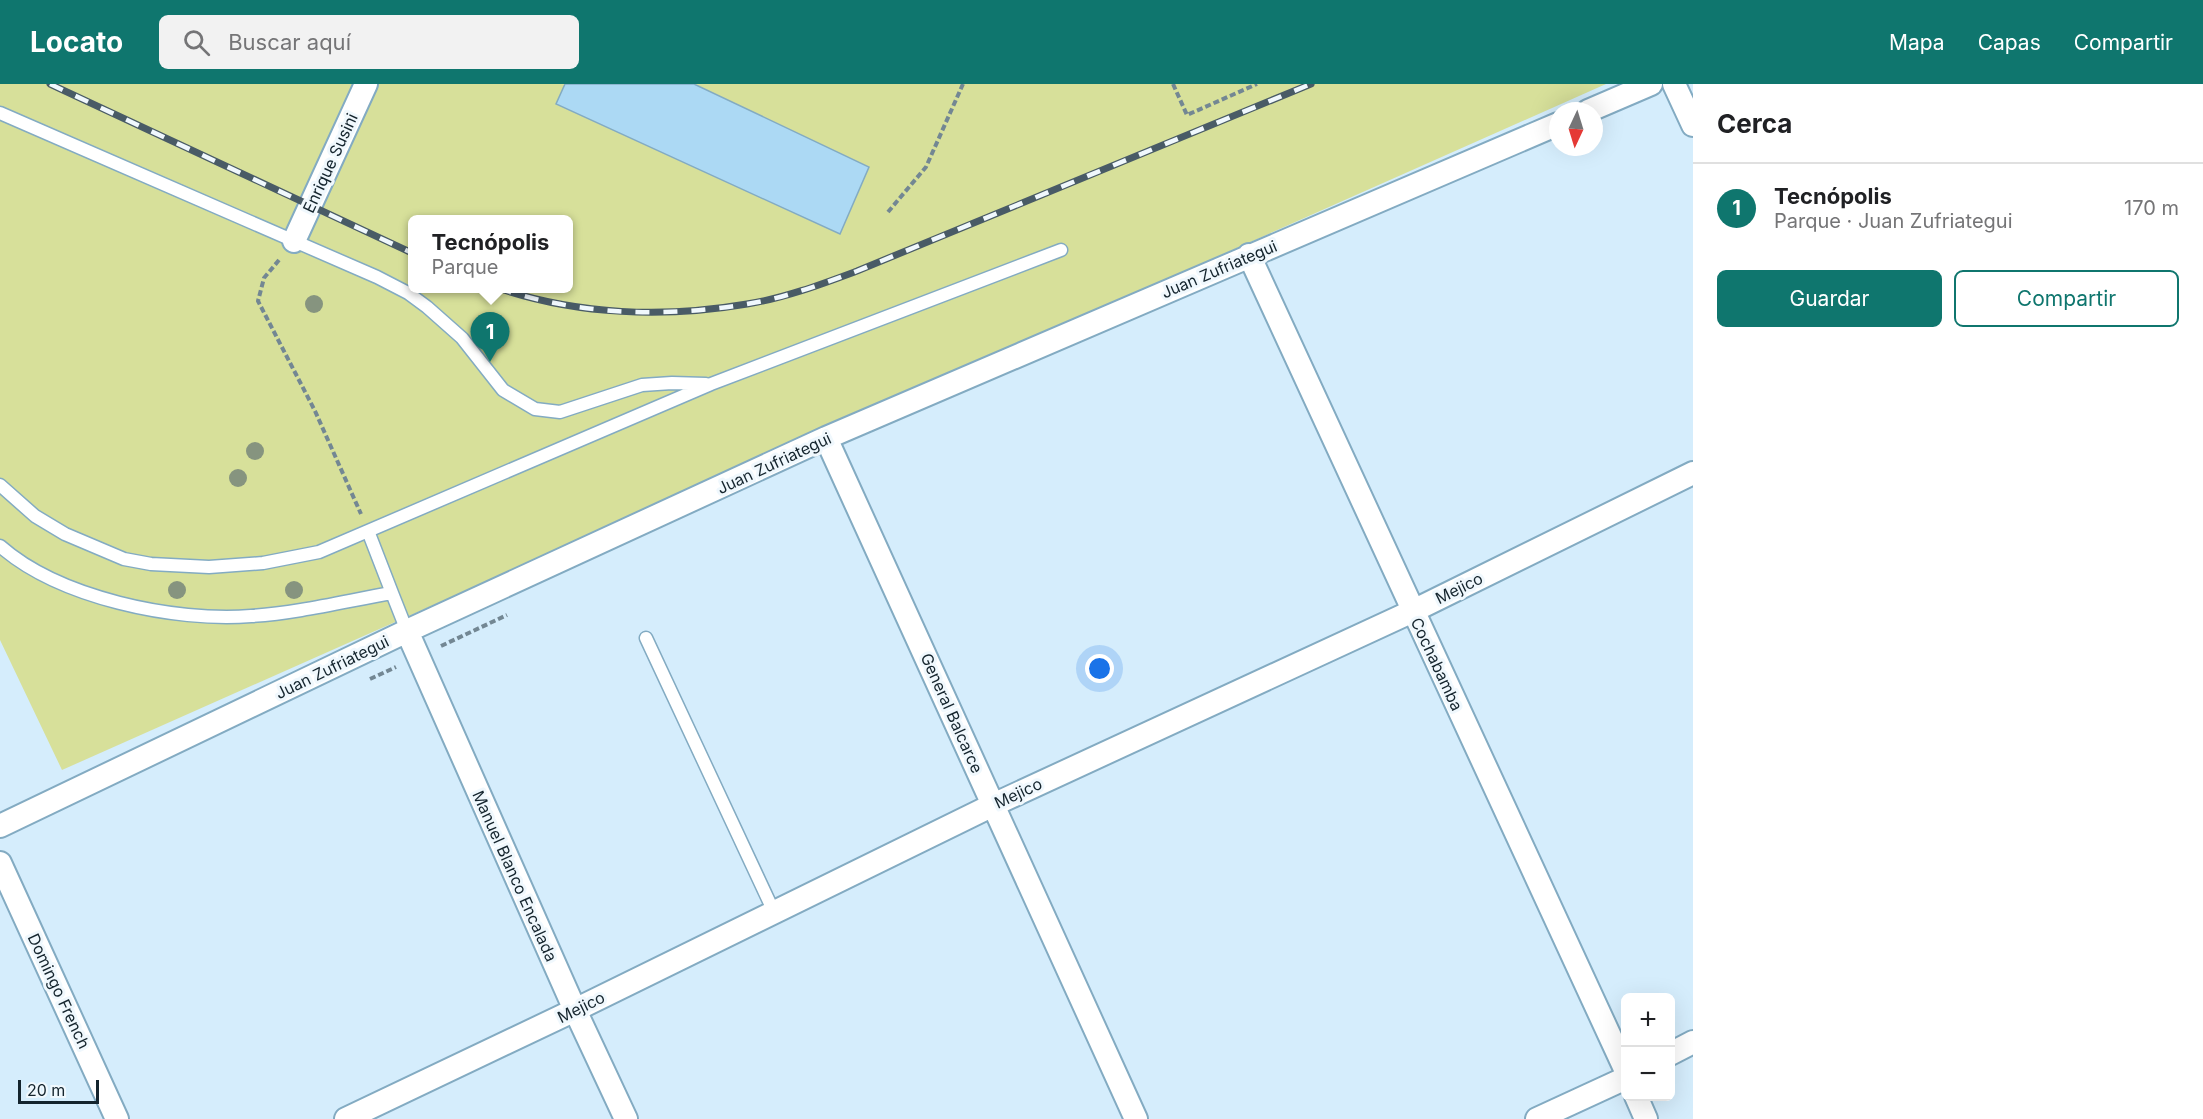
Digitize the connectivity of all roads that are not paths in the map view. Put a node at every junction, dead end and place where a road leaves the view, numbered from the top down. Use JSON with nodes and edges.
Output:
{"nodes":[{"id":1,"x":366,"y":84,"type":"edge"},
{"id":2,"x":1651,"y":84,"type":"edge"},
{"id":3,"x":1674,"y":84,"type":"edge"},
{"id":4,"x":1603,"y":105,"type":"edge"},
{"id":5,"x":0,"y":113,"type":"edge"},
{"id":6,"x":1693,"y":125,"type":"edge"},
{"id":7,"x":1549,"y":128,"type":"edge"},
{"id":8,"x":294,"y":241,"type":"junction"},
{"id":9,"x":1061,"y":250,"type":"dead end"},
{"id":10,"x":1249,"y":255,"type":"junction"},
{"id":11,"x":711,"y":384,"type":"junction"},
{"id":12,"x":826,"y":438,"type":"junction"},
{"id":13,"x":1693,"y":473,"type":"edge"},
{"id":14,"x":0,"y":485,"type":"edge"},
{"id":15,"x":368,"y":531,"type":"junction"},
{"id":16,"x":0,"y":546,"type":"edge"},
{"id":17,"x":392,"y":593,"type":"junction"},
{"id":18,"x":1413,"y":610,"type":"junction"},
{"id":19,"x":406,"y":631,"type":"junction"},
{"id":20,"x":646,"y":638,"type":"dead end"},
{"id":21,"x":993,"y":805,"type":"junction"},
{"id":22,"x":0,"y":826,"type":"edge"},
{"id":23,"x":0,"y":863,"type":"edge"},
{"id":24,"x":774,"y":912,"type":"junction"},
{"id":25,"x":575,"y":1010,"type":"junction"},
{"id":26,"x":1693,"y":1042,"type":"edge"},
{"id":27,"x":1675,"y":1052,"type":"edge"},
{"id":28,"x":1621,"y":1060,"type":"edge"},
{"id":29,"x":1621,"y":1080,"type":"edge"},
{"id":30,"x":1638,"y":1101,"type":"edge"},
{"id":31,"x":117,"y":1119,"type":"edge"},
{"id":32,"x":346,"y":1119,"type":"edge"},
{"id":33,"x":626,"y":1119,"type":"edge"},
{"id":34,"x":1136,"y":1119,"type":"edge"},
{"id":35,"x":1537,"y":1119,"type":"edge"},
{"id":36,"x":1646,"y":1119,"type":"edge"}],
"edges":[{"from":1,"to":8,"type":"street","name":"Enrique Susini"},
{"from":2,"to":4,"type":"street"},
{"from":3,"to":6,"type":"street"},
{"from":5,"to":8,"type":"lane"},
{"from":7,"to":10,"type":"street","name":"Juan Zufriategui"},
{"from":8,"to":11,"type":"lane"},
{"from":9,"to":11,"type":"lane"},
{"from":10,"to":12,"type":"street","name":"Juan Zufriategui"},
{"from":10,"to":18,"type":"street","name":"Cochabamba"},
{"from":11,"to":15,"type":"lane"},
{"from":12,"to":19,"type":"street","name":"Juan Zufriategui"},
{"from":12,"to":21,"type":"street","name":"General Balcarce"},
{"from":13,"to":18,"type":"street","name":"Mejico"},
{"from":14,"to":15,"type":"lane"},
{"from":15,"to":17,"type":"lane"},
{"from":16,"to":17,"type":"lane"},
{"from":17,"to":19,"type":"lane"},
{"from":18,"to":21,"type":"street","name":"Mejico"},
{"from":18,"to":28,"type":"street","name":"Cochabamba"},
{"from":19,"to":22,"type":"street","name":"Juan Zufriategui"},
{"from":19,"to":25,"type":"street","name":"Manuel Blanco Encalada"},
{"from":20,"to":24,"type":"lane"},
{"from":21,"to":24,"type":"street","name":"Mejico"},
{"from":21,"to":34,"type":"street","name":"General Balcarce"},
{"from":23,"to":31,"type":"street","name":"Domingo French"},
{"from":24,"to":25,"type":"street","name":"Mejico"},
{"from":25,"to":32,"type":"street","name":"Mejico"},
{"from":25,"to":33,"type":"street","name":"Manuel Blanco Encalada"},
{"from":26,"to":27,"type":"street"},
{"from":29,"to":35,"type":"street"},
{"from":30,"to":36,"type":"street"}]}
